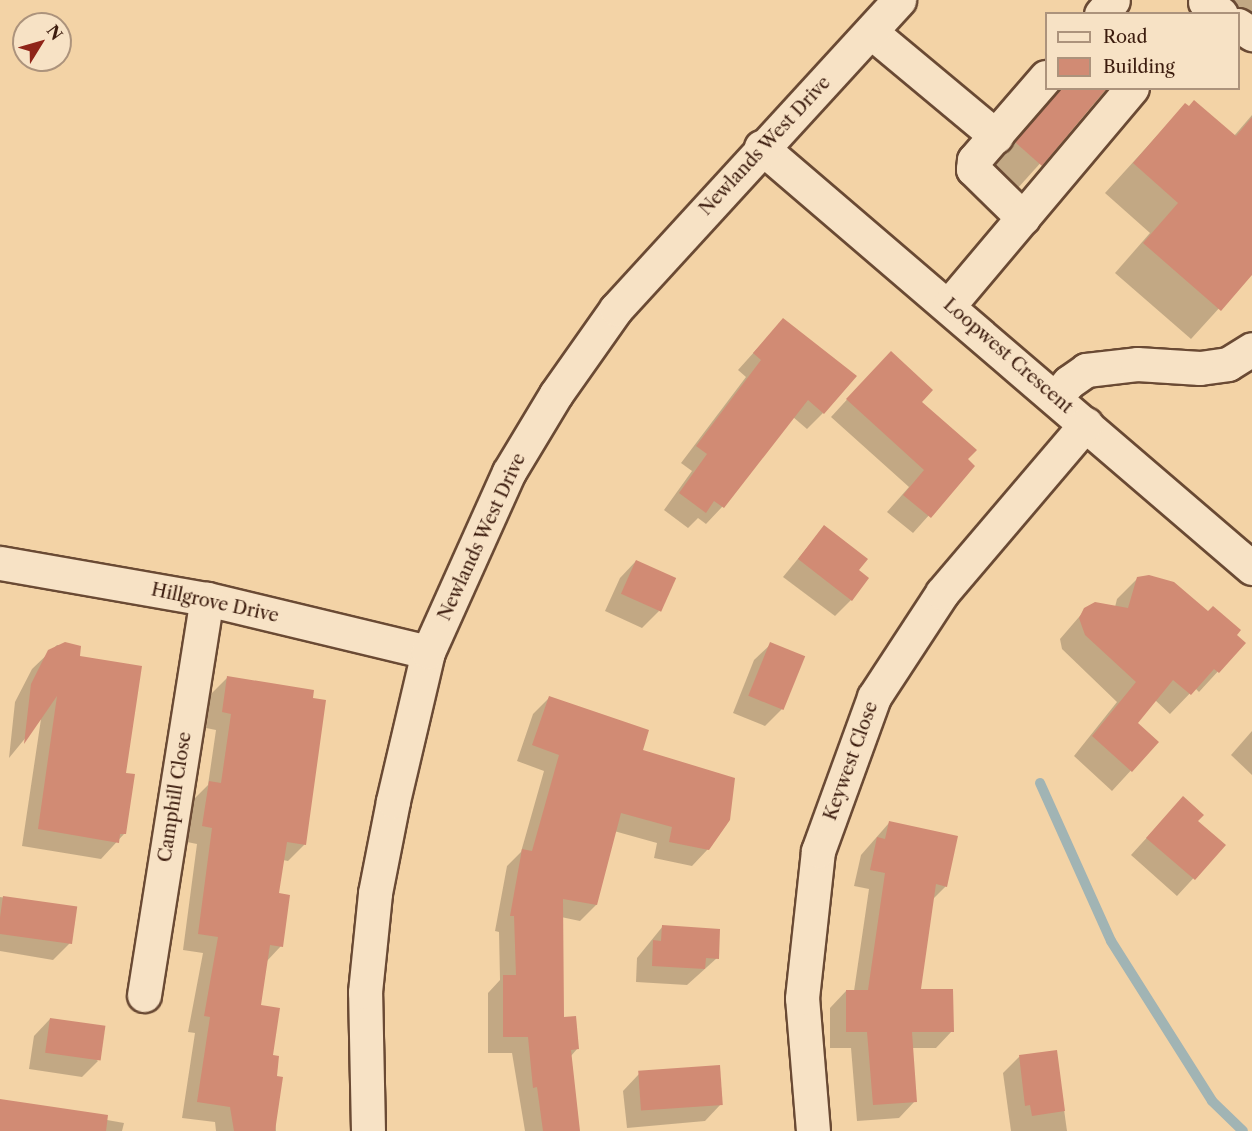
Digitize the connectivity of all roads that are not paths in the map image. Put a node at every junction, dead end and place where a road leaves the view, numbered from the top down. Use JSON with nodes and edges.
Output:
{"nodes":[{"id":1,"x":899,"y":0,"type":"edge"},
{"id":2,"x":1113,"y":0,"type":"edge"},
{"id":3,"x":1103,"y":12,"type":"edge"},
{"id":4,"x":871,"y":32,"type":"junction"},
{"id":5,"x":1045,"y":79,"type":"edge"},
{"id":6,"x":1130,"y":90,"type":"edge"},
{"id":7,"x":996,"y":135,"type":"junction"},
{"id":8,"x":761,"y":147,"type":"junction"},
{"id":9,"x":1023,"y":218,"type":"junction"},
{"id":10,"x":949,"y":304,"type":"junction"},
{"id":11,"x":1252,"y":349,"type":"edge"},
{"id":12,"x":1055,"y":398,"type":"junction"},
{"id":13,"x":1086,"y":424,"type":"junction"},
{"id":14,"x":0,"y":563,"type":"edge"},
{"id":15,"x":1252,"y":568,"type":"edge"},
{"id":16,"x":207,"y":599,"type":"junction"},
{"id":17,"x":429,"y":652,"type":"junction"},
{"id":18,"x":144,"y":995,"type":"dead end"},
{"id":19,"x":368,"y":1131,"type":"edge"},
{"id":20,"x":813,"y":1131,"type":"edge"}],
"edges":[{"from":1,"to":4,"type":"street","name":"Newlands West Drive"},
{"from":2,"to":3,"type":"street"},
{"from":4,"to":7,"type":"street"},
{"from":4,"to":8,"type":"street","name":"Newlands West Drive"},
{"from":5,"to":7,"type":"street"},
{"from":6,"to":9,"type":"street"},
{"from":7,"to":9,"type":"street"},
{"from":8,"to":10,"type":"street","name":"Loopwest Crescent"},
{"from":8,"to":17,"type":"street","name":"Newlands West Drive"},
{"from":9,"to":10,"type":"street"},
{"from":10,"to":12,"type":"street","name":"Loopwest Crescent"},
{"from":11,"to":12,"type":"street"},
{"from":12,"to":13,"type":"street","name":"Loopwest Crescent"},
{"from":13,"to":15,"type":"street","name":"Loopwest Crescent"},
{"from":13,"to":20,"type":"street","name":"Keywest Close"},
{"from":14,"to":16,"type":"street","name":"Hillgrove Drive"},
{"from":16,"to":17,"type":"street","name":"Hillgrove Drive"},
{"from":16,"to":18,"type":"street","name":"Camphill Close"},
{"from":17,"to":19,"type":"street","name":"Newlands West Drive"}]}
